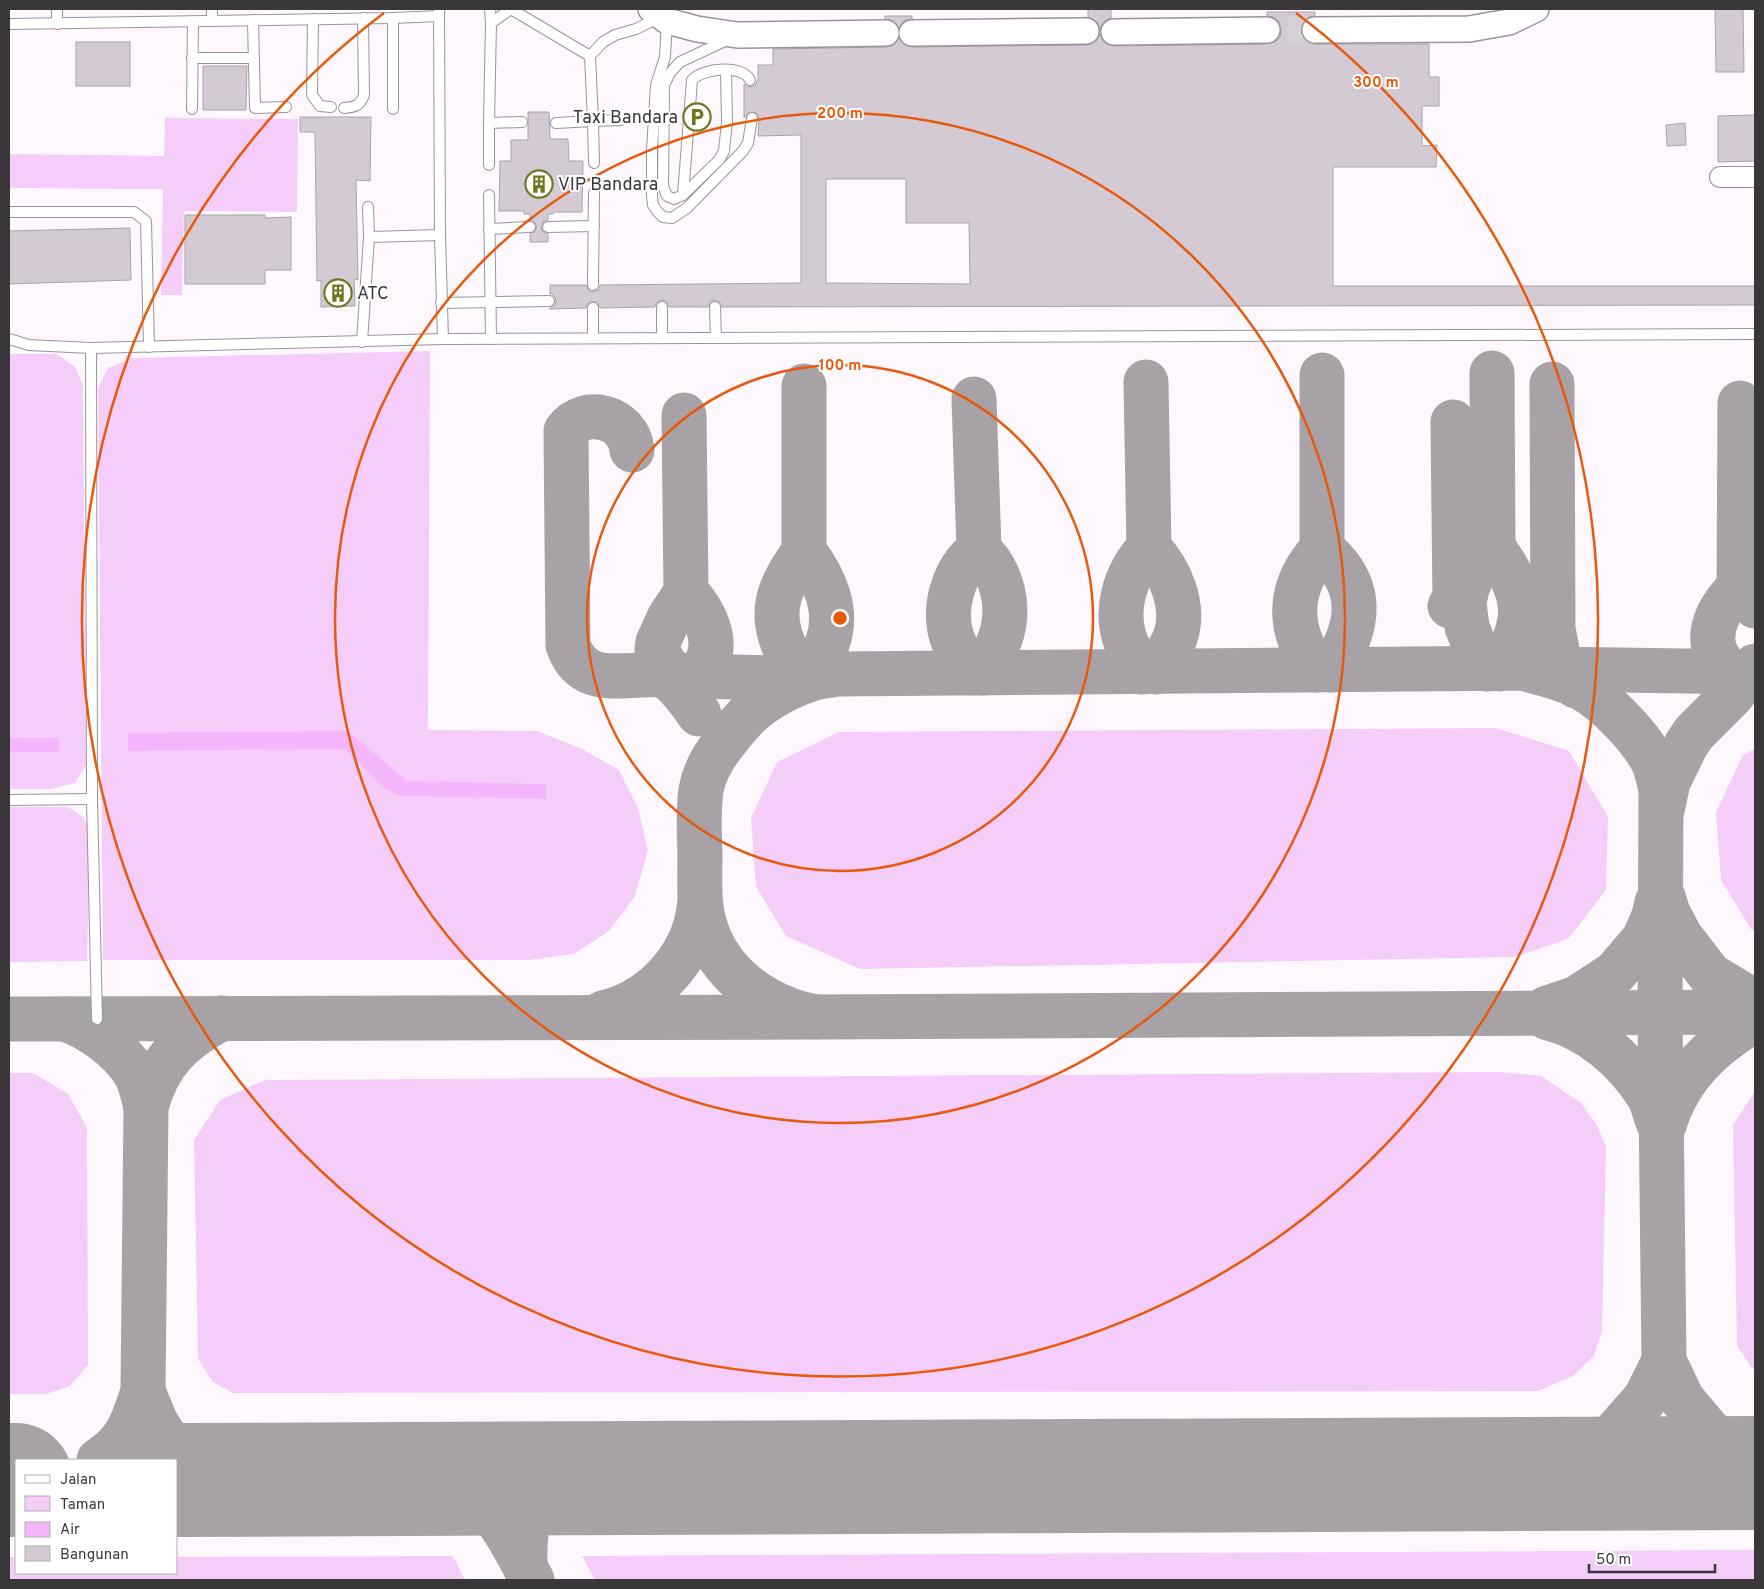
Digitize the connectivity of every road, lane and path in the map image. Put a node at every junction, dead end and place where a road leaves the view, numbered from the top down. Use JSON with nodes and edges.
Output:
{"nodes":[{"id":1,"x":57,"y":9,"type":"edge"},
{"id":2,"x":212,"y":9,"type":"edge"},
{"id":3,"x":490,"y":9,"type":"edge"},
{"id":4,"x":511,"y":9,"type":"edge"},
{"id":5,"x":1536,"y":9,"type":"edge"},
{"id":6,"x":439,"y":12,"type":"edge"},
{"id":7,"x":660,"y":16,"type":"edge"},
{"id":8,"x":363,"y":18,"type":"junction"},
{"id":9,"x":392,"y":18,"type":"junction"},
{"id":10,"x":313,"y":19,"type":"junction"},
{"id":11,"x":253,"y":20,"type":"junction"},
{"id":12,"x":193,"y":21,"type":"junction"},
{"id":13,"x":212,"y":21,"type":"junction"},
{"id":14,"x":491,"y":23,"type":"junction"},
{"id":15,"x":9,"y":24,"type":"edge"},
{"id":16,"x":57,"y":24,"type":"junction"},
{"id":17,"x":1278,"y":30,"type":"tunnel mouth"},
{"id":18,"x":1315,"y":30,"type":"tunnel mouth"},
{"id":19,"x":1086,"y":31,"type":"dead end"},
{"id":20,"x":1114,"y":32,"type":"dead end"},
{"id":21,"x":886,"y":33,"type":"dead end"},
{"id":22,"x":912,"y":33,"type":"dead end"},
{"id":23,"x":736,"y":35,"type":"junction"},
{"id":24,"x":590,"y":56,"type":"junction"},
{"id":25,"x":192,"y":58,"type":"junction"},
{"id":26,"x":254,"y":58,"type":"junction"},
{"id":27,"x":726,"y":70,"type":"junction"},
{"id":28,"x":750,"y":80,"type":"dead end"},
{"id":29,"x":286,"y":107,"type":"dead end"},
{"id":30,"x":331,"y":107,"type":"dead end"},
{"id":31,"x":344,"y":108,"type":"dead end"},
{"id":32,"x":192,"y":109,"type":"dead end"},
{"id":33,"x":394,"y":109,"type":"dead end"},
{"id":34,"x":752,"y":118,"type":"dead end"},
{"id":35,"x":620,"y":120,"type":"dead end"},
{"id":36,"x":593,"y":121,"type":"junction"},
{"id":37,"x":489,"y":122,"type":"junction"},
{"id":38,"x":522,"y":122,"type":"dead end"},
{"id":39,"x":556,"y":123,"type":"dead end"},
{"id":40,"x":594,"y":163,"type":"dead end"},
{"id":41,"x":489,"y":165,"type":"dead end"},
{"id":42,"x":1720,"y":177,"type":"dead end"},
{"id":43,"x":1755,"y":177,"type":"edge"},
{"id":44,"x":594,"y":193,"type":"dead end"},
{"id":45,"x":489,"y":195,"type":"dead end"},
{"id":46,"x":683,"y":195,"type":"junction"},
{"id":47,"x":368,"y":207,"type":"dead end"},
{"id":48,"x":9,"y":212,"type":"edge"},
{"id":49,"x":594,"y":226,"type":"junction"},
{"id":50,"x":530,"y":227,"type":"dead end"},
{"id":51,"x":548,"y":227,"type":"dead end"},
{"id":52,"x":490,"y":229,"type":"junction"},
{"id":53,"x":440,"y":235,"type":"junction"},
{"id":54,"x":369,"y":237,"type":"junction"},
{"id":55,"x":593,"y":285,"type":"dead end"},
{"id":56,"x":550,"y":301,"type":"dead end"},
{"id":57,"x":491,"y":302,"type":"junction"},
{"id":58,"x":441,"y":303,"type":"junction"},
{"id":59,"x":662,"y":307,"type":"dead end"},
{"id":60,"x":715,"y":307,"type":"dead end"},
{"id":61,"x":593,"y":308,"type":"dead end"},
{"id":62,"x":1755,"y":334,"type":"edge"},
{"id":63,"x":593,"y":338,"type":"junction"},
{"id":64,"x":662,"y":338,"type":"junction"},
{"id":65,"x":716,"y":338,"type":"junction"},
{"id":66,"x":9,"y":339,"type":"edge"},
{"id":67,"x":442,"y":339,"type":"junction"},
{"id":68,"x":491,"y":339,"type":"junction"},
{"id":69,"x":362,"y":342,"type":"junction"},
{"id":70,"x":149,"y":347,"type":"junction"},
{"id":71,"x":91,"y":348,"type":"junction"},
{"id":72,"x":92,"y":799,"type":"junction"},
{"id":73,"x":9,"y":800,"type":"edge"},
{"id":74,"x":97,"y":1019,"type":"dead end"}],
"edges":[{"from":1,"to":16,"type":"lane"},
{"from":2,"to":13,"type":"lane"},
{"from":3,"to":14,"type":"lane"},
{"from":4,"to":14,"type":"lane"},
{"from":4,"to":24,"type":"lane"},
{"from":5,"to":18,"type":"street"},
{"from":6,"to":9,"type":"lane"},
{"from":6,"to":53,"type":"lane"},
{"from":7,"to":23,"type":"street"},
{"from":7,"to":24,"type":"lane"},
{"from":7,"to":34,"type":"lane"},
{"from":8,"to":9,"type":"lane"},
{"from":8,"to":10,"type":"lane"},
{"from":8,"to":31,"type":"lane"},
{"from":9,"to":33,"type":"lane"},
{"from":10,"to":11,"type":"lane"},
{"from":10,"to":30,"type":"lane"},
{"from":11,"to":13,"type":"lane"},
{"from":11,"to":26,"type":"lane"},
{"from":12,"to":13,"type":"lane"},
{"from":12,"to":16,"type":"lane"},
{"from":12,"to":25,"type":"lane"},
{"from":14,"to":37,"type":"lane"},
{"from":15,"to":16,"type":"lane"},
{"from":17,"to":20,"type":"street"},
{"from":19,"to":22,"type":"street"},
{"from":21,"to":23,"type":"street"},
{"from":23,"to":46,"type":"lane"},
{"from":24,"to":36,"type":"lane"},
{"from":25,"to":26,"type":"lane"},
{"from":25,"to":32,"type":"lane"},
{"from":26,"to":29,"type":"lane"},
{"from":27,"to":28,"type":"lane"},
{"from":27,"to":46,"type":"lane"},
{"from":27,"to":46,"type":"lane"},
{"from":35,"to":36,"type":"lane"},
{"from":36,"to":39,"type":"lane"},
{"from":36,"to":40,"type":"lane"},
{"from":37,"to":38,"type":"lane"},
{"from":37,"to":41,"type":"lane"},
{"from":42,"to":43,"type":"street"},
{"from":44,"to":49,"type":"lane"},
{"from":45,"to":52,"type":"lane"},
{"from":47,"to":54,"type":"lane"},
{"from":48,"to":70,"type":"lane"},
{"from":49,"to":51,"type":"lane"},
{"from":49,"to":55,"type":"lane"},
{"from":50,"to":52,"type":"lane"},
{"from":52,"to":57,"type":"lane"},
{"from":53,"to":54,"type":"lane"},
{"from":53,"to":58,"type":"lane"},
{"from":54,"to":69,"type":"lane"},
{"from":56,"to":57,"type":"lane"},
{"from":57,"to":58,"type":"lane"},
{"from":57,"to":68,"type":"lane"},
{"from":58,"to":67,"type":"lane"},
{"from":59,"to":64,"type":"lane"},
{"from":60,"to":65,"type":"lane"},
{"from":61,"to":63,"type":"lane"},
{"from":62,"to":65,"type":"lane"},
{"from":63,"to":64,"type":"lane"},
{"from":63,"to":68,"type":"lane"},
{"from":64,"to":65,"type":"lane"},
{"from":66,"to":71,"type":"lane"},
{"from":67,"to":68,"type":"lane"},
{"from":67,"to":69,"type":"lane"},
{"from":69,"to":70,"type":"lane"},
{"from":70,"to":71,"type":"lane"},
{"from":71,"to":72,"type":"lane"},
{"from":72,"to":73,"type":"lane"},
{"from":72,"to":74,"type":"lane"}]}
